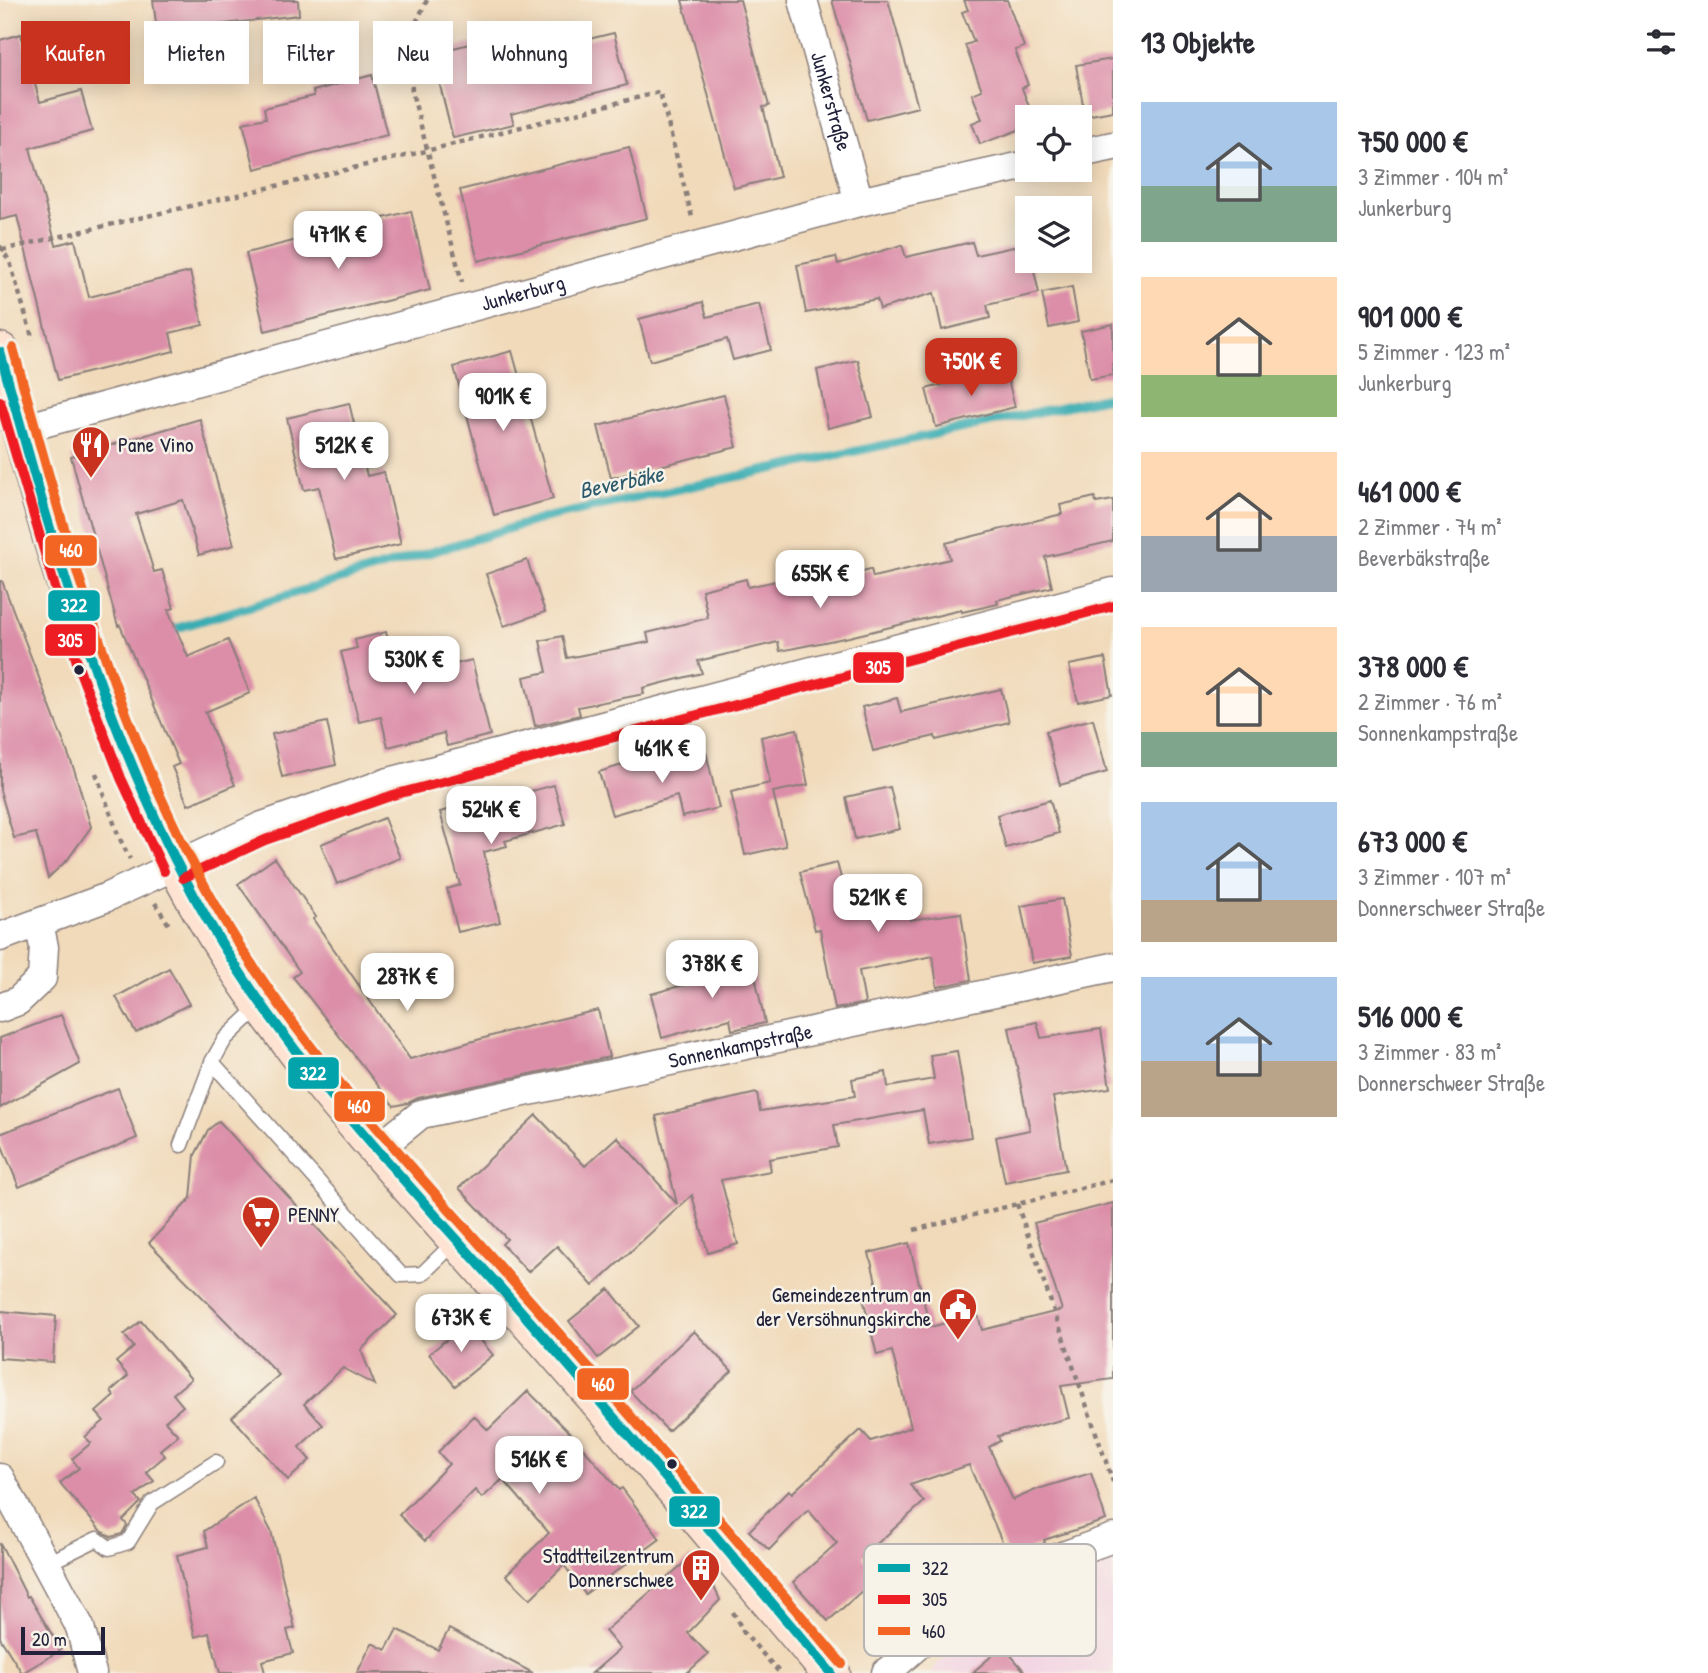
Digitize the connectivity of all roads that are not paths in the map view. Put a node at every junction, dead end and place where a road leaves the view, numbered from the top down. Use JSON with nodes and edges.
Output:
{"nodes":[{"id":1,"x":803,"y":0,"type":"edge"},
{"id":2,"x":1113,"y":146,"type":"edge"},
{"id":3,"x":1092,"y":150,"type":"edge"},
{"id":4,"x":1015,"y":168,"type":"edge"},
{"id":5,"x":859,"y":202,"type":"junction"},
{"id":6,"x":17,"y":348,"type":"edge"},
{"id":7,"x":21,"y":429,"type":"junction"},
{"id":8,"x":1113,"y":592,"type":"edge"},
{"id":9,"x":177,"y":865,"type":"junction"},
{"id":10,"x":39,"y":923,"type":"junction"},
{"id":11,"x":0,"y":937,"type":"edge"},
{"id":12,"x":1113,"y":967,"type":"edge"},
{"id":13,"x":262,"y":1004,"type":"junction"},
{"id":14,"x":0,"y":1008,"type":"edge"},
{"id":15,"x":212,"y":1062,"type":"junction"},
{"id":16,"x":181,"y":1145,"type":"dead end"},
{"id":17,"x":378,"y":1149,"type":"junction"},
{"id":18,"x":457,"y":1240,"type":"junction"},
{"id":19,"x":216,"y":1462,"type":"dead end"},
{"id":20,"x":0,"y":1478,"type":"edge"},
{"id":21,"x":1113,"y":1538,"type":"edge"},
{"id":22,"x":1096,"y":1544,"type":"edge"},
{"id":23,"x":46,"y":1564,"type":"junction"},
{"id":24,"x":905,"y":1656,"type":"edge"},
{"id":25,"x":92,"y":1673,"type":"edge"},
{"id":26,"x":831,"y":1673,"type":"edge"},
{"id":27,"x":886,"y":1673,"type":"edge"}],
"edges":[{"from":1,"to":5,"type":"street","name":"Junkerstraße"},
{"from":2,"to":3,"type":"street"},
{"from":4,"to":5,"type":"street","name":"Junkerburg"},
{"from":5,"to":7,"type":"street","name":"Junkerburg"},
{"from":6,"to":7,"type":"main road"},
{"from":7,"to":9,"type":"main road"},
{"from":8,"to":9,"type":"street"},
{"from":9,"to":10,"type":"street"},
{"from":9,"to":13,"type":"main road"},
{"from":10,"to":11,"type":"street"},
{"from":10,"to":14,"type":"street"},
{"from":12,"to":17,"type":"street","name":"Sonnenkampstraße"},
{"from":13,"to":15,"type":"lane"},
{"from":13,"to":17,"type":"main road"},
{"from":15,"to":16,"type":"lane"},
{"from":15,"to":18,"type":"lane"},
{"from":17,"to":18,"type":"main road"},
{"from":18,"to":26,"type":"main road"},
{"from":19,"to":23,"type":"lane"},
{"from":20,"to":23,"type":"street"},
{"from":21,"to":22,"type":"street"},
{"from":23,"to":25,"type":"street"},
{"from":24,"to":27,"type":"street"}]}
